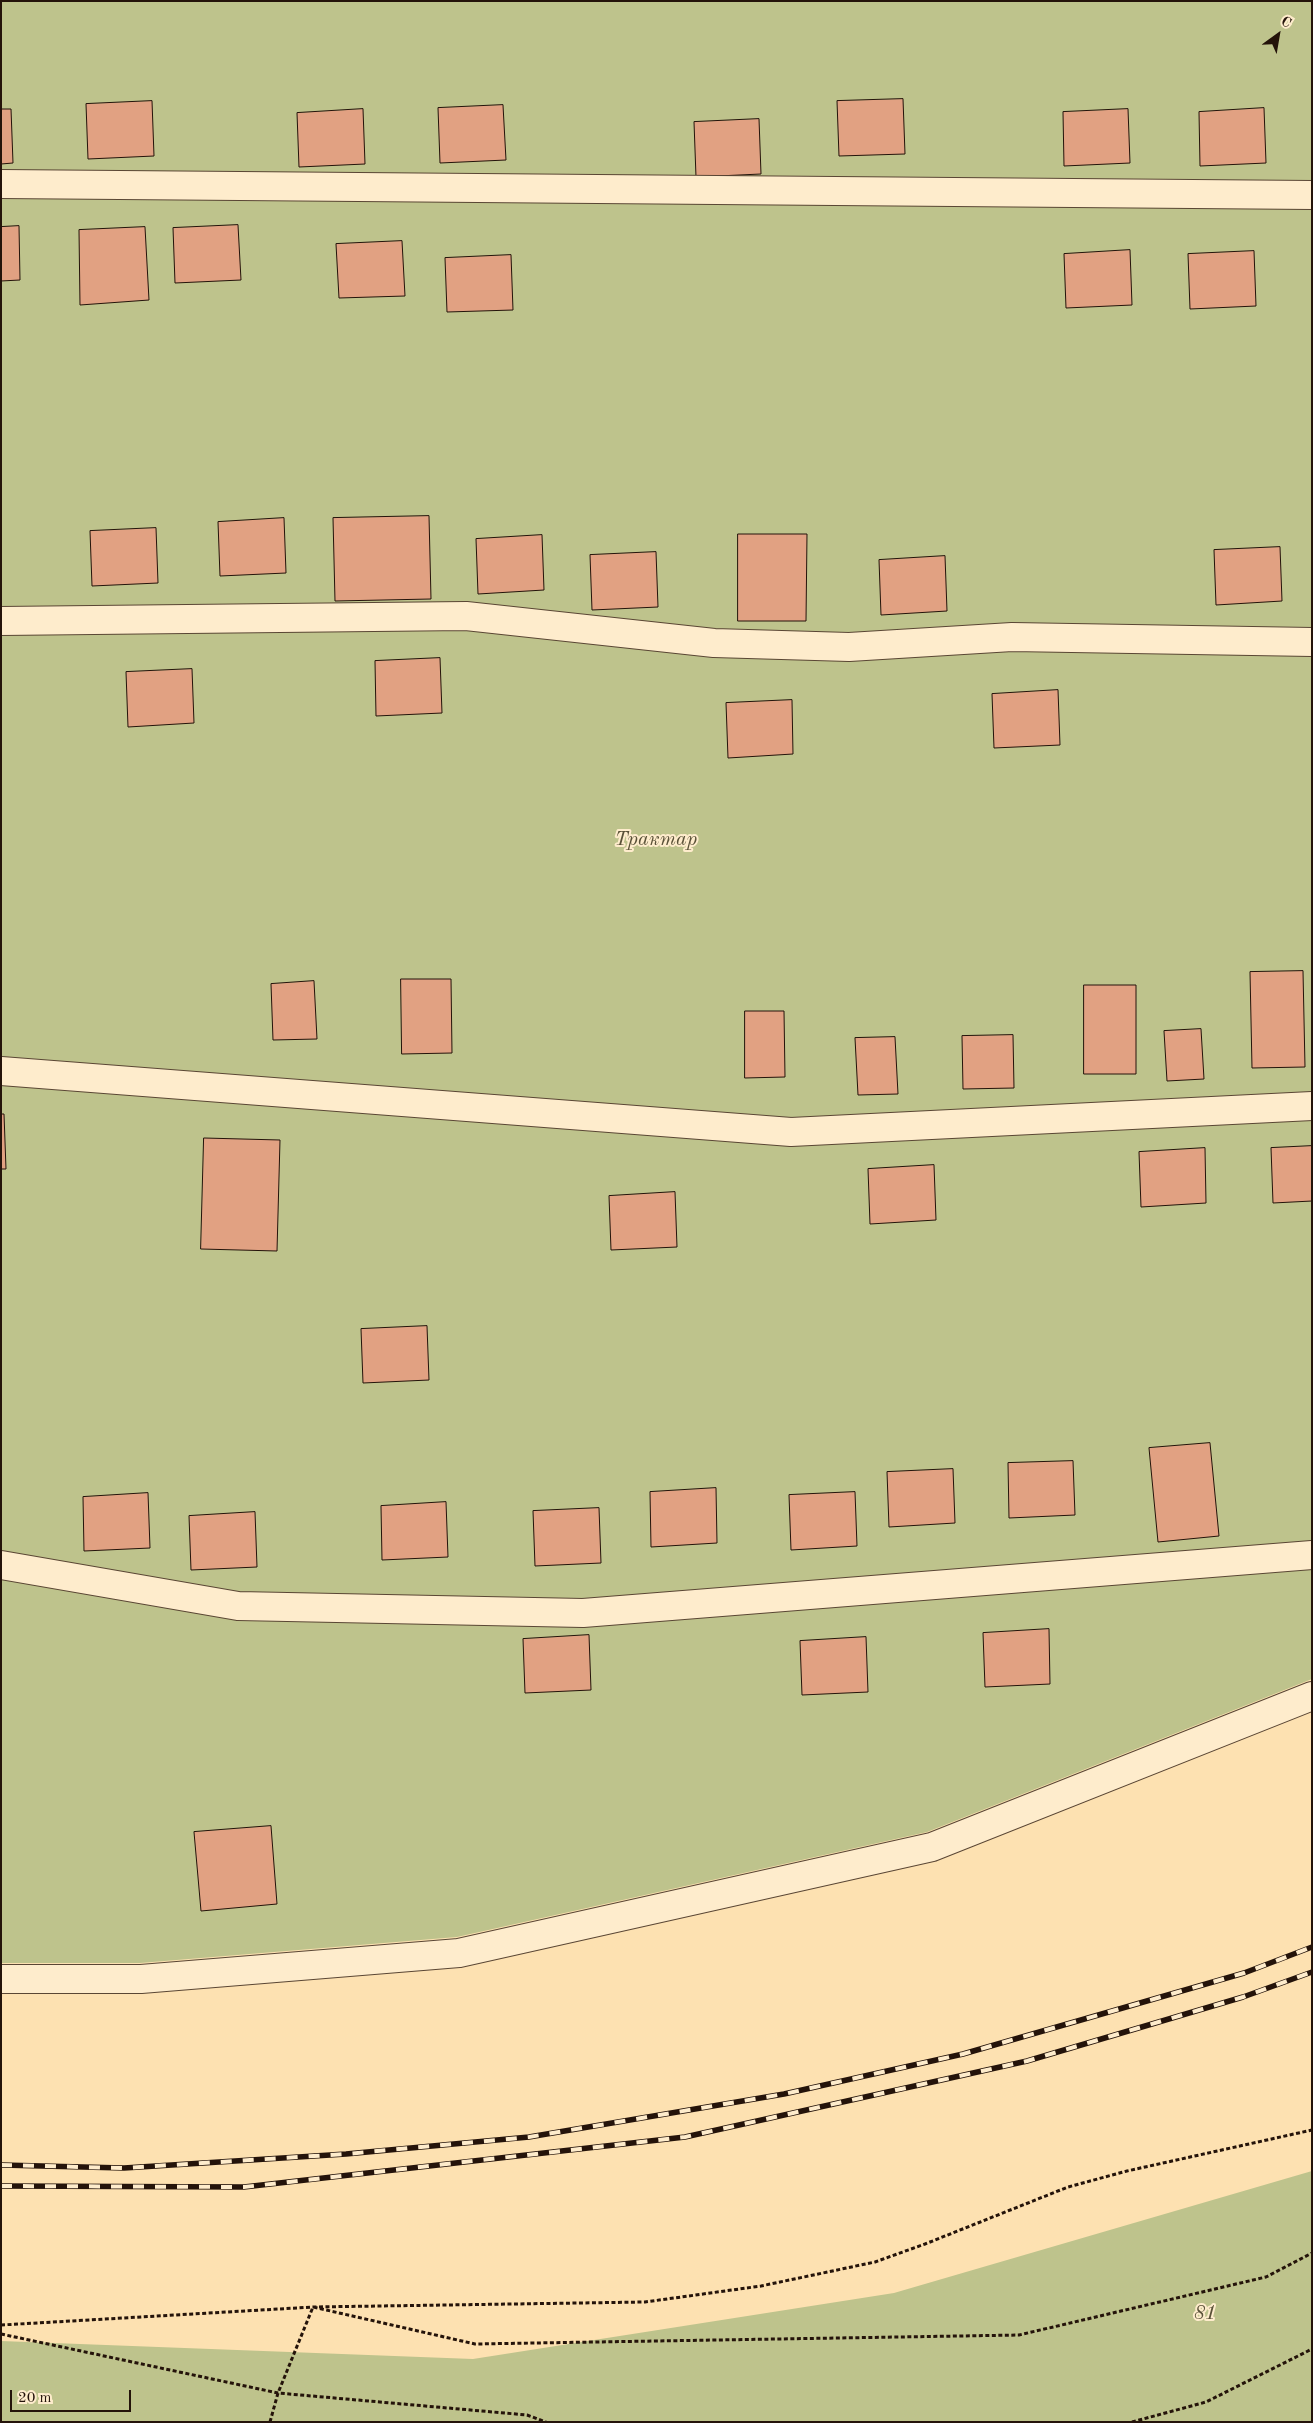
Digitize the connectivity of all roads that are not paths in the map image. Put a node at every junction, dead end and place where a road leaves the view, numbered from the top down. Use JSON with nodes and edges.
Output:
{"nodes":[{"id":1,"x":1,"y":184,"type":"edge"},
{"id":2,"x":1312,"y":195,"type":"edge"},
{"id":3,"x":1,"y":621,"type":"edge"},
{"id":4,"x":1312,"y":642,"type":"edge"},
{"id":5,"x":1,"y":1071,"type":"edge"},
{"id":6,"x":1312,"y":1106,"type":"edge"},
{"id":7,"x":1312,"y":1555,"type":"edge"},
{"id":8,"x":1,"y":1565,"type":"edge"},
{"id":9,"x":1312,"y":1696,"type":"edge"},
{"id":10,"x":1,"y":1979,"type":"edge"}],
"edges":[{"from":1,"to":2,"type":"street"},
{"from":3,"to":4,"type":"street"},
{"from":5,"to":6,"type":"street"},
{"from":7,"to":8,"type":"street"},
{"from":9,"to":10,"type":"street"}]}
